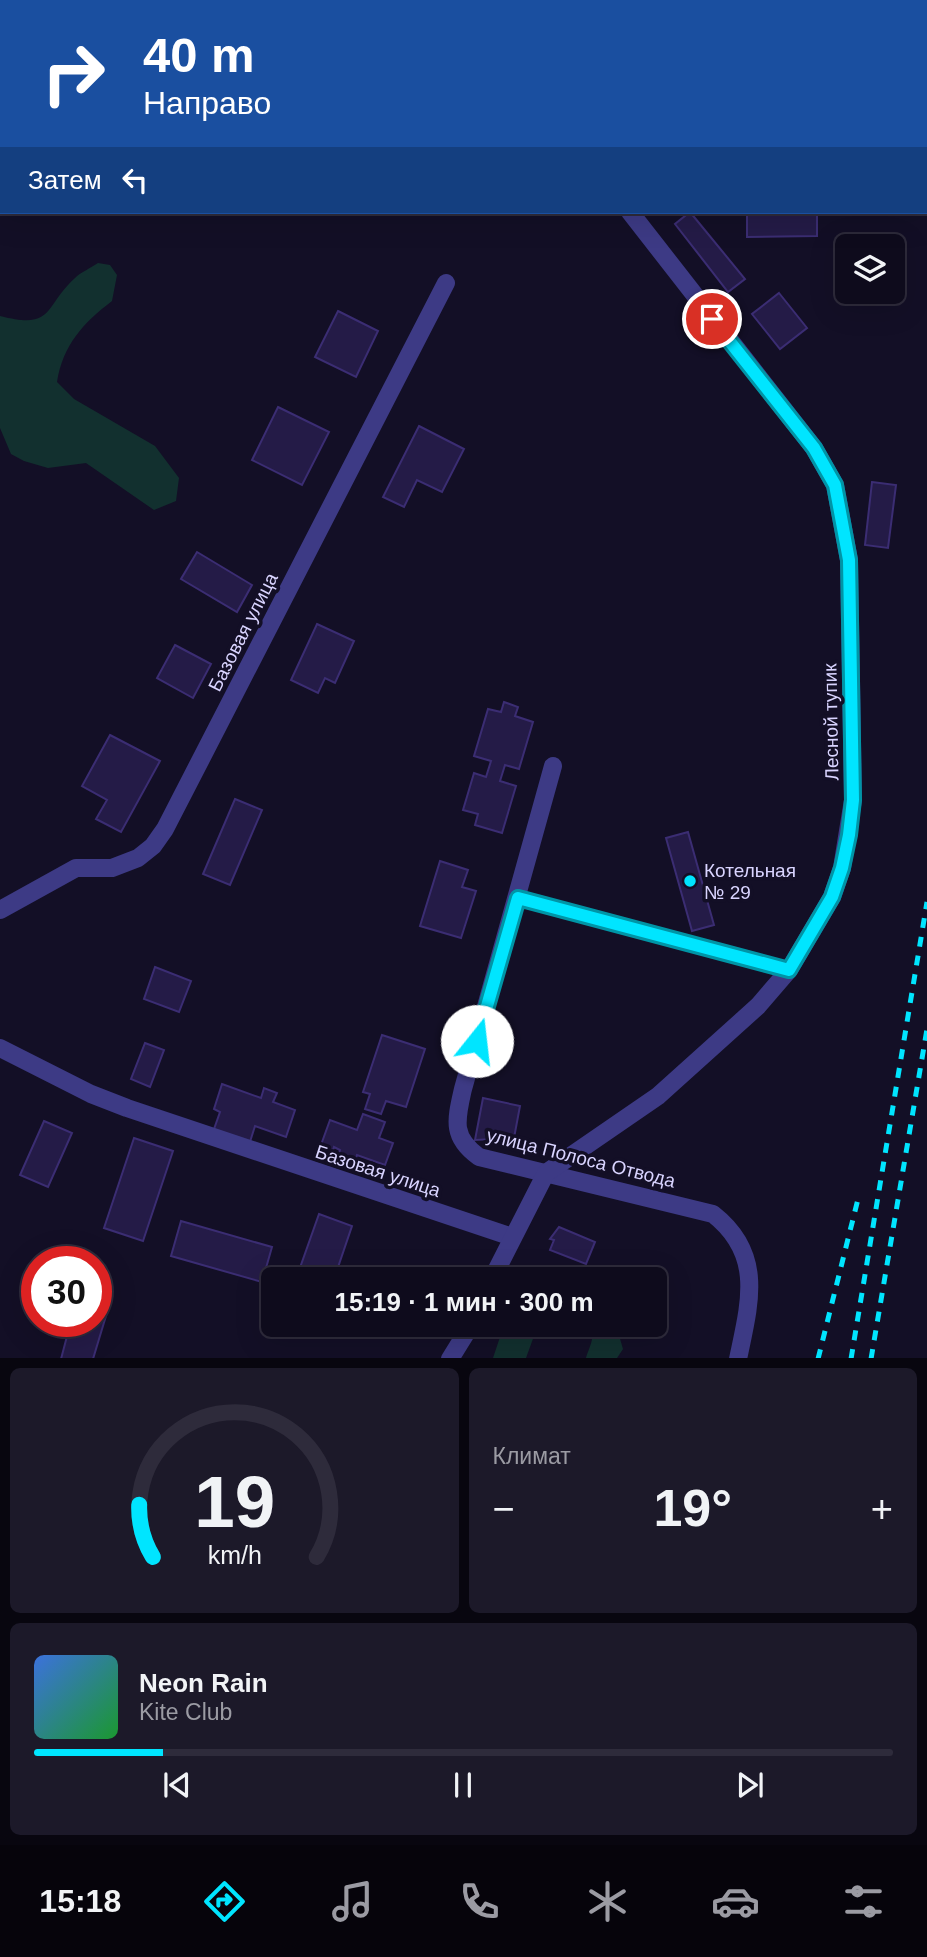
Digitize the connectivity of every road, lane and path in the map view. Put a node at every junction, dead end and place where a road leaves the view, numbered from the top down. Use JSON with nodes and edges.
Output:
{"nodes":[{"id":1,"x":632,"y":214,"type":"edge"},
{"id":2,"x":446,"y":283,"type":"dead end"},
{"id":3,"x":553,"y":766,"type":"dead end"},
{"id":4,"x":518,"y":898,"type":"junction"},
{"id":5,"x":0,"y":911,"type":"edge"},
{"id":6,"x":789,"y":970,"type":"junction"},
{"id":7,"x":0,"y":1048,"type":"edge"},
{"id":8,"x":546,"y":1173,"type":"junction"},
{"id":9,"x":512,"y":1237,"type":"junction"},
{"id":10,"x":498,"y":1267,"type":"edge"},
{"id":11,"x":464,"y":1337,"type":"edge"},
{"id":12,"x":451,"y":1358,"type":"edge"},
{"id":13,"x":738,"y":1358,"type":"edge"}],
"edges":[{"from":1,"to":6,"type":"street","name":"Лесной тупик"},
{"from":2,"to":5,"type":"street","name":"Базовая улица"},
{"from":3,"to":4,"type":"street","name":"улица Полоса Отвода"},
{"from":4,"to":6,"type":"lane"},
{"from":4,"to":8,"type":"street","name":"улица Полоса Отвода"},
{"from":6,"to":8,"type":"street","name":"Лесной тупик"},
{"from":7,"to":9,"type":"street","name":"Базовая улица"},
{"from":8,"to":9,"type":"street"},
{"from":8,"to":13,"type":"street","name":"улица Полоса Отвода"},
{"from":9,"to":10,"type":"street"},
{"from":11,"to":12,"type":"street"}]}
